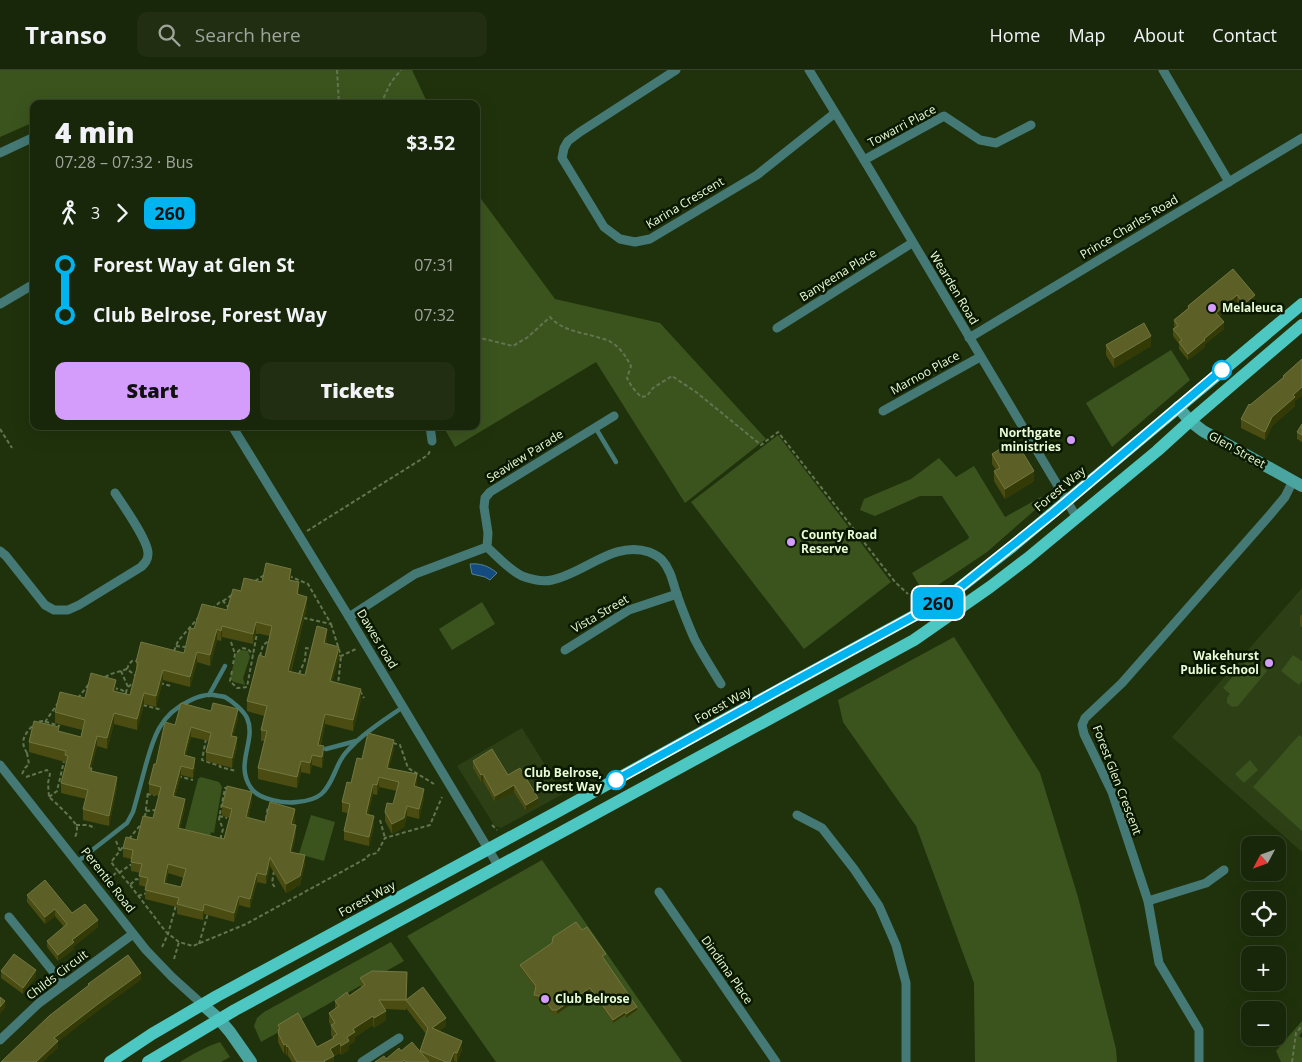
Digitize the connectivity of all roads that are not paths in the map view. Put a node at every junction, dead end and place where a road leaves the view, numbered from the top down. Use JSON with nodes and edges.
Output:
{"nodes":[{"id":1,"x":676,"y":70,"type":"edge"},
{"id":2,"x":809,"y":70,"type":"edge"},
{"id":3,"x":1163,"y":70,"type":"edge"},
{"id":4,"x":835,"y":112,"type":"junction"},
{"id":5,"x":1031,"y":125,"type":"dead end"},
{"id":6,"x":1302,"y":138,"type":"edge"},
{"id":7,"x":30,"y":139,"type":"edge"},
{"id":8,"x":0,"y":153,"type":"edge"},
{"id":9,"x":864,"y":160,"type":"junction"},
{"id":10,"x":1229,"y":182,"type":"junction"},
{"id":11,"x":912,"y":243,"type":"junction"},
{"id":12,"x":30,"y":286,"type":"edge"},
{"id":13,"x":0,"y":304,"type":"edge"},
{"id":14,"x":1302,"y":304,"type":"edge"},
{"id":15,"x":1302,"y":325,"type":"edge"},
{"id":16,"x":777,"y":328,"type":"dead end"},
{"id":17,"x":969,"y":338,"type":"junction"},
{"id":18,"x":980,"y":357,"type":"junction"},
{"id":19,"x":1178,"y":407,"type":"junction"},
{"id":20,"x":883,"y":411,"type":"dead end"},
{"id":21,"x":614,"y":416,"type":"dead end"},
{"id":22,"x":1190,"y":420,"type":"junction"},
{"id":23,"x":595,"y":427,"type":"junction"},
{"id":24,"x":234,"y":430,"type":"edge"},
{"id":25,"x":431,"y":430,"type":"edge"},
{"id":26,"x":432,"y":441,"type":"road end"},
{"id":27,"x":616,"y":462,"type":"dead end"},
{"id":28,"x":1298,"y":484,"type":"edge"},
{"id":29,"x":115,"y":493,"type":"dead end"},
{"id":30,"x":1066,"y":502,"type":"junction"},
{"id":31,"x":1076,"y":518,"type":"junction"},
{"id":32,"x":487,"y":546,"type":"junction"},
{"id":33,"x":0,"y":551,"type":"edge"},
{"id":34,"x":677,"y":594,"type":"junction"},
{"id":35,"x":349,"y":617,"type":"junction"},
{"id":36,"x":564,"y":650,"type":"dead end"},
{"id":37,"x":225,"y":666,"type":"dead end"},
{"id":38,"x":721,"y":684,"type":"dead end"},
{"id":39,"x":209,"y":695,"type":"junction"},
{"id":40,"x":403,"y":707,"type":"junction"},
{"id":41,"x":357,"y":741,"type":"junction"},
{"id":42,"x":326,"y":749,"type":"edge"},
{"id":43,"x":0,"y":765,"type":"edge"},
{"id":44,"x":797,"y":815,"type":"dead end"},
{"id":45,"x":488,"y":848,"type":"junction"},
{"id":46,"x":77,"y":862,"type":"junction"},
{"id":47,"x":499,"y":867,"type":"junction"},
{"id":48,"x":1224,"y":870,"type":"dead end"},
{"id":49,"x":659,"y":892,"type":"dead end"},
{"id":50,"x":1148,"y":901,"type":"junction"},
{"id":51,"x":9,"y":917,"type":"dead end"},
{"id":52,"x":133,"y":934,"type":"junction"},
{"id":53,"x":63,"y":984,"type":"junction"},
{"id":54,"x":202,"y":1005,"type":"junction"},
{"id":55,"x":219,"y":1019,"type":"junction"},
{"id":56,"x":399,"y":1038,"type":"dead end"},
{"id":57,"x":0,"y":1040,"type":"edge"},
{"id":58,"x":110,"y":1062,"type":"edge"},
{"id":59,"x":148,"y":1062,"type":"edge"},
{"id":60,"x":251,"y":1062,"type":"edge"},
{"id":61,"x":362,"y":1062,"type":"edge"},
{"id":62,"x":776,"y":1062,"type":"edge"},
{"id":63,"x":906,"y":1062,"type":"edge"},
{"id":64,"x":1199,"y":1062,"type":"edge"}],
"edges":[{"from":1,"to":4,"type":"street","name":"Karina Crescent"},
{"from":2,"to":4,"type":"street","name":"Wearden Road"},
{"from":3,"to":10,"type":"street"},
{"from":4,"to":9,"type":"street","name":"Wearden Road"},
{"from":5,"to":9,"type":"street","name":"Towarri Place"},
{"from":6,"to":10,"type":"street","name":"Prince Charles Road"},
{"from":7,"to":8,"type":"street"},
{"from":9,"to":11,"type":"street","name":"Wearden Road"},
{"from":10,"to":17,"type":"street","name":"Prince Charles Road"},
{"from":11,"to":16,"type":"street","name":"Banyeena Place"},
{"from":11,"to":17,"type":"street","name":"Wearden Road"},
{"from":12,"to":13,"type":"street"},
{"from":14,"to":19,"type":"main road","name":"Forest Way"},
{"from":15,"to":22,"type":"main road"},
{"from":17,"to":18,"type":"street","name":"Wearden Road"},
{"from":18,"to":20,"type":"street","name":"Marnoo Place"},
{"from":18,"to":30,"type":"street","name":"Wearden Road"},
{"from":19,"to":22,"type":"street","name":"Glen Street"},
{"from":19,"to":30,"type":"main road","name":"Forest Way"},
{"from":21,"to":23,"type":"street","name":"Seaview Parade"},
{"from":22,"to":28,"type":"street","name":"Glen Street"},
{"from":22,"to":31,"type":"main road"},
{"from":23,"to":27,"type":"lane"},
{"from":23,"to":32,"type":"street","name":"Seaview Parade"},
{"from":24,"to":35,"type":"street","name":"Dawes road"},
{"from":25,"to":26,"type":"street"},
{"from":28,"to":50,"type":"street","name":"Forest Glen Crescent"},
{"from":29,"to":33,"type":"street"},
{"from":30,"to":31,"type":"street","name":"Wearden Road"},
{"from":30,"to":45,"type":"main road","name":"Forest Way"},
{"from":31,"to":47,"type":"main road"},
{"from":32,"to":34,"type":"street"},
{"from":32,"to":35,"type":"street"},
{"from":34,"to":36,"type":"street","name":"Vista Street"},
{"from":34,"to":38,"type":"street"},
{"from":35,"to":40,"type":"street","name":"Dawes road"},
{"from":37,"to":39,"type":"lane"},
{"from":39,"to":41,"type":"lane"},
{"from":39,"to":46,"type":"lane"},
{"from":40,"to":41,"type":"lane"},
{"from":40,"to":45,"type":"street","name":"Dawes road"},
{"from":41,"to":42,"type":"lane"},
{"from":43,"to":46,"type":"street","name":"Perentie Road"},
{"from":44,"to":63,"type":"street"},
{"from":45,"to":47,"type":"street","name":"Dawes road"},
{"from":45,"to":54,"type":"main road","name":"Forest Way"},
{"from":46,"to":52,"type":"street","name":"Perentie Road"},
{"from":47,"to":55,"type":"main road"},
{"from":48,"to":50,"type":"street"},
{"from":49,"to":62,"type":"street","name":"Dindima Place"},
{"from":50,"to":64,"type":"street","name":"Forest Glen Crescent"},
{"from":51,"to":53,"type":"street"},
{"from":52,"to":53,"type":"street","name":"Childs Circuit"},
{"from":52,"to":54,"type":"street","name":"Perentie Road"},
{"from":53,"to":57,"type":"street","name":"Childs Circuit"},
{"from":54,"to":55,"type":"street"},
{"from":54,"to":58,"type":"main road","name":"Forest Way"},
{"from":55,"to":59,"type":"main road"},
{"from":55,"to":60,"type":"street"},
{"from":56,"to":61,"type":"street"}]}
